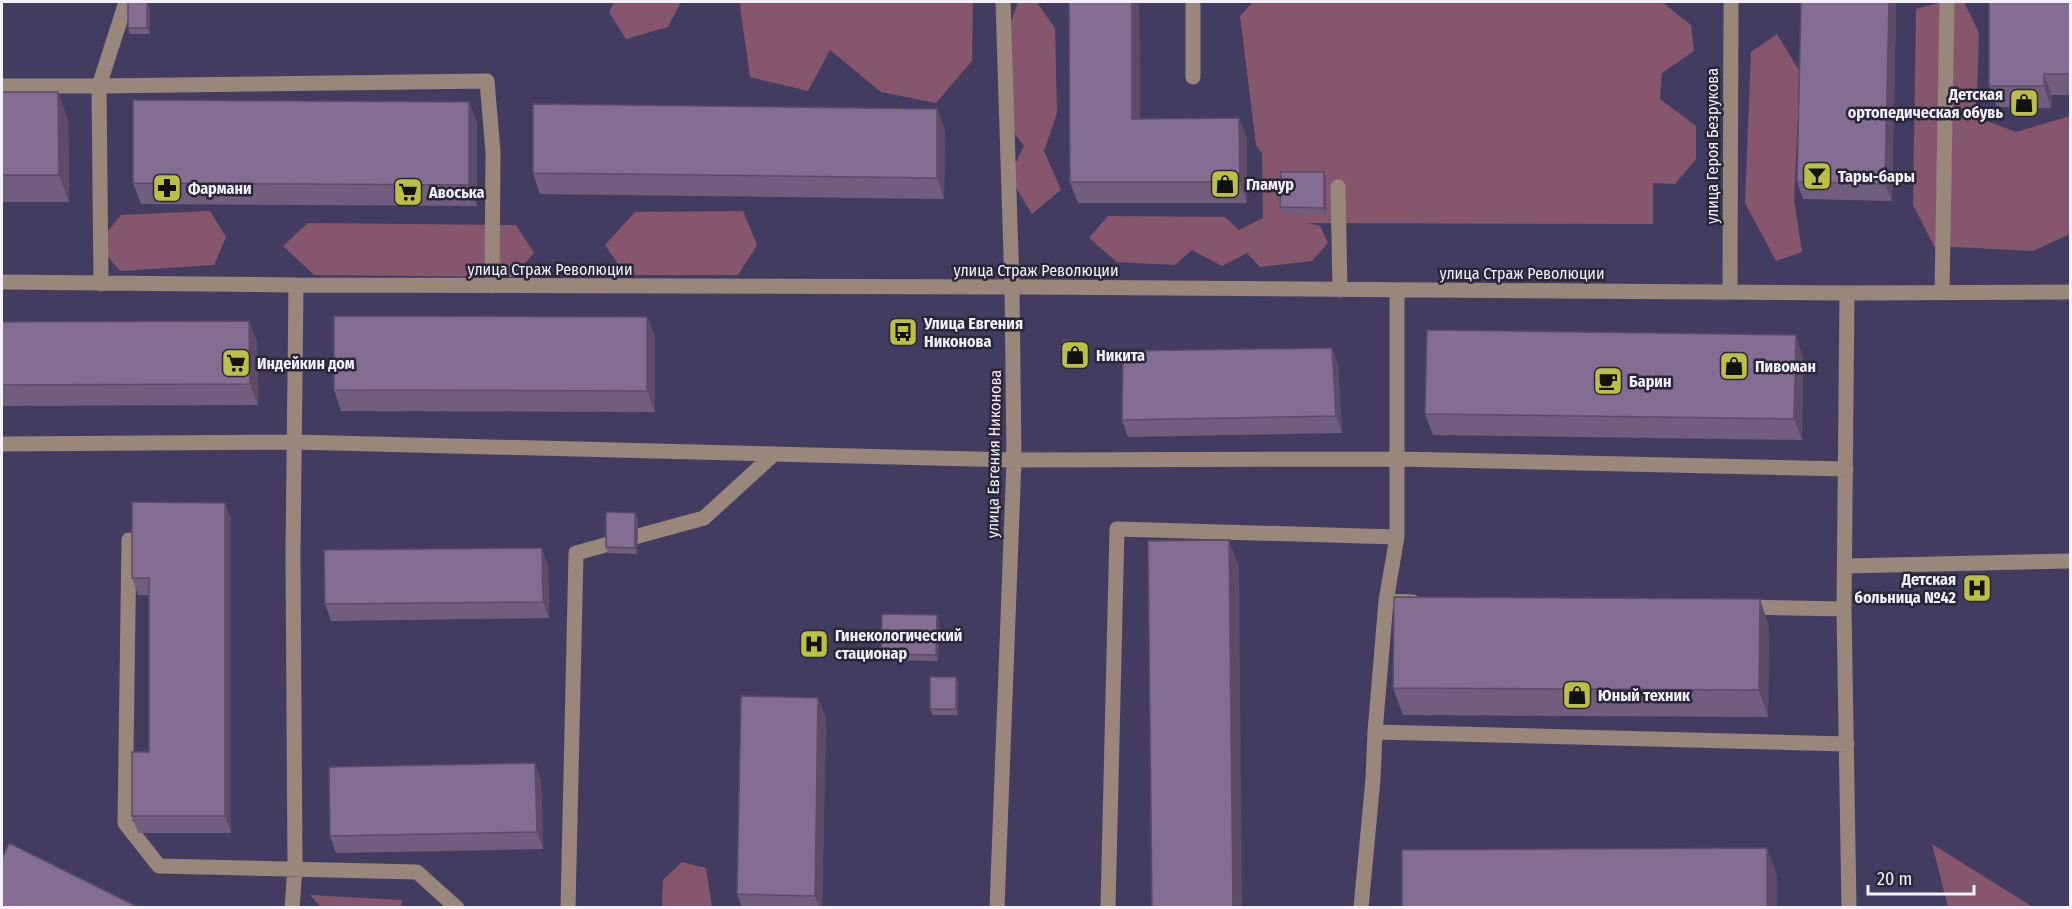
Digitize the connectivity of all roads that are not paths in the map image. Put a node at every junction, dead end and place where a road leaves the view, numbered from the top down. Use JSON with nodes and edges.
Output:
{"nodes":[{"id":1,"x":126,"y":2,"type":"edge"},
{"id":2,"x":1003,"y":2,"type":"edge"},
{"id":3,"x":1193,"y":2,"type":"edge"},
{"id":4,"x":1731,"y":2,"type":"edge"},
{"id":5,"x":1947,"y":2,"type":"edge"},
{"id":6,"x":1193,"y":77,"type":"dead end"},
{"id":7,"x":2,"y":86,"type":"edge"},
{"id":8,"x":99,"y":86,"type":"junction"},
{"id":9,"x":1338,"y":187,"type":"dead end"},
{"id":10,"x":2,"y":282,"type":"edge"},
{"id":11,"x":101,"y":284,"type":"junction"},
{"id":12,"x":296,"y":285,"type":"junction"},
{"id":13,"x":492,"y":286,"type":"junction"},
{"id":14,"x":1012,"y":287,"type":"junction"},
{"id":15,"x":1340,"y":290,"type":"junction"},
{"id":16,"x":1397,"y":290,"type":"junction"},
{"id":17,"x":1730,"y":291,"type":"junction"},
{"id":18,"x":1942,"y":292,"type":"junction"},
{"id":19,"x":2070,"y":292,"type":"edge"},
{"id":20,"x":1847,"y":293,"type":"junction"},
{"id":21,"x":294,"y":442,"type":"junction"},
{"id":22,"x":2,"y":444,"type":"edge"},
{"id":23,"x":774,"y":454,"type":"junction"},
{"id":24,"x":1398,"y":459,"type":"junction"},
{"id":25,"x":1014,"y":460,"type":"junction"},
{"id":26,"x":1846,"y":469,"type":"junction"},
{"id":27,"x":1397,"y":537,"type":"junction"},
{"id":28,"x":129,"y":540,"type":"edge"},
{"id":29,"x":2070,"y":561,"type":"edge"},
{"id":30,"x":1845,"y":566,"type":"junction"},
{"id":31,"x":1386,"y":601,"type":"junction"},
{"id":32,"x":1433,"y":602,"type":"edge"},
{"id":33,"x":1726,"y":607,"type":"edge"},
{"id":34,"x":1844,"y":609,"type":"junction"},
{"id":35,"x":1375,"y":732,"type":"junction"},
{"id":36,"x":1847,"y":744,"type":"junction"},
{"id":37,"x":295,"y":868,"type":"junction"},
{"id":38,"x":292,"y":908,"type":"edge"},
{"id":39,"x":458,"y":908,"type":"edge"},
{"id":40,"x":568,"y":908,"type":"edge"},
{"id":41,"x":997,"y":908,"type":"edge"},
{"id":42,"x":1108,"y":908,"type":"edge"},
{"id":43,"x":1361,"y":908,"type":"edge"},
{"id":44,"x":1849,"y":908,"type":"edge"}],
"edges":[{"from":1,"to":8,"type":"street"},
{"from":2,"to":14,"type":"street","name":"улица Евгения Никонова"},
{"from":3,"to":6,"type":"street"},
{"from":4,"to":17,"type":"street","name":"улица Героя Безрукова"},
{"from":5,"to":18,"type":"street"},
{"from":7,"to":8,"type":"street"},
{"from":8,"to":11,"type":"street"},
{"from":8,"to":13,"type":"street"},
{"from":9,"to":15,"type":"street"},
{"from":10,"to":11,"type":"street","name":"улица Страж Революции"},
{"from":11,"to":12,"type":"street","name":"улица Страж Революции"},
{"from":12,"to":13,"type":"street","name":"улица Страж Революции"},
{"from":12,"to":21,"type":"street"},
{"from":13,"to":14,"type":"street","name":"улица Страж Революции"},
{"from":14,"to":15,"type":"street","name":"улица Страж Революции"},
{"from":14,"to":25,"type":"street","name":"улица Евгения Никонова"},
{"from":15,"to":16,"type":"street","name":"улица Страж Революции"},
{"from":16,"to":17,"type":"street","name":"улица Страж Революции"},
{"from":16,"to":24,"type":"street"},
{"from":17,"to":20,"type":"street","name":"улица Страж Революции"},
{"from":18,"to":19,"type":"street","name":"улица Страж Революции"},
{"from":18,"to":20,"type":"street","name":"улица Страж Революции"},
{"from":20,"to":26,"type":"street"},
{"from":21,"to":22,"type":"street"},
{"from":21,"to":23,"type":"street"},
{"from":21,"to":37,"type":"street"},
{"from":23,"to":25,"type":"street"},
{"from":23,"to":40,"type":"street"},
{"from":24,"to":25,"type":"street"},
{"from":24,"to":26,"type":"street"},
{"from":24,"to":27,"type":"street"},
{"from":25,"to":41,"type":"street","name":"улица Евгения Никонова"},
{"from":26,"to":30,"type":"street"},
{"from":27,"to":31,"type":"street"},
{"from":27,"to":42,"type":"street"},
{"from":28,"to":37,"type":"street"},
{"from":29,"to":30,"type":"street"},
{"from":30,"to":34,"type":"street"},
{"from":31,"to":32,"type":"street"},
{"from":31,"to":35,"type":"street"},
{"from":33,"to":34,"type":"street"},
{"from":34,"to":36,"type":"street"},
{"from":35,"to":36,"type":"street"},
{"from":35,"to":43,"type":"street"},
{"from":36,"to":44,"type":"street"},
{"from":37,"to":38,"type":"street"},
{"from":37,"to":39,"type":"street"}]}
